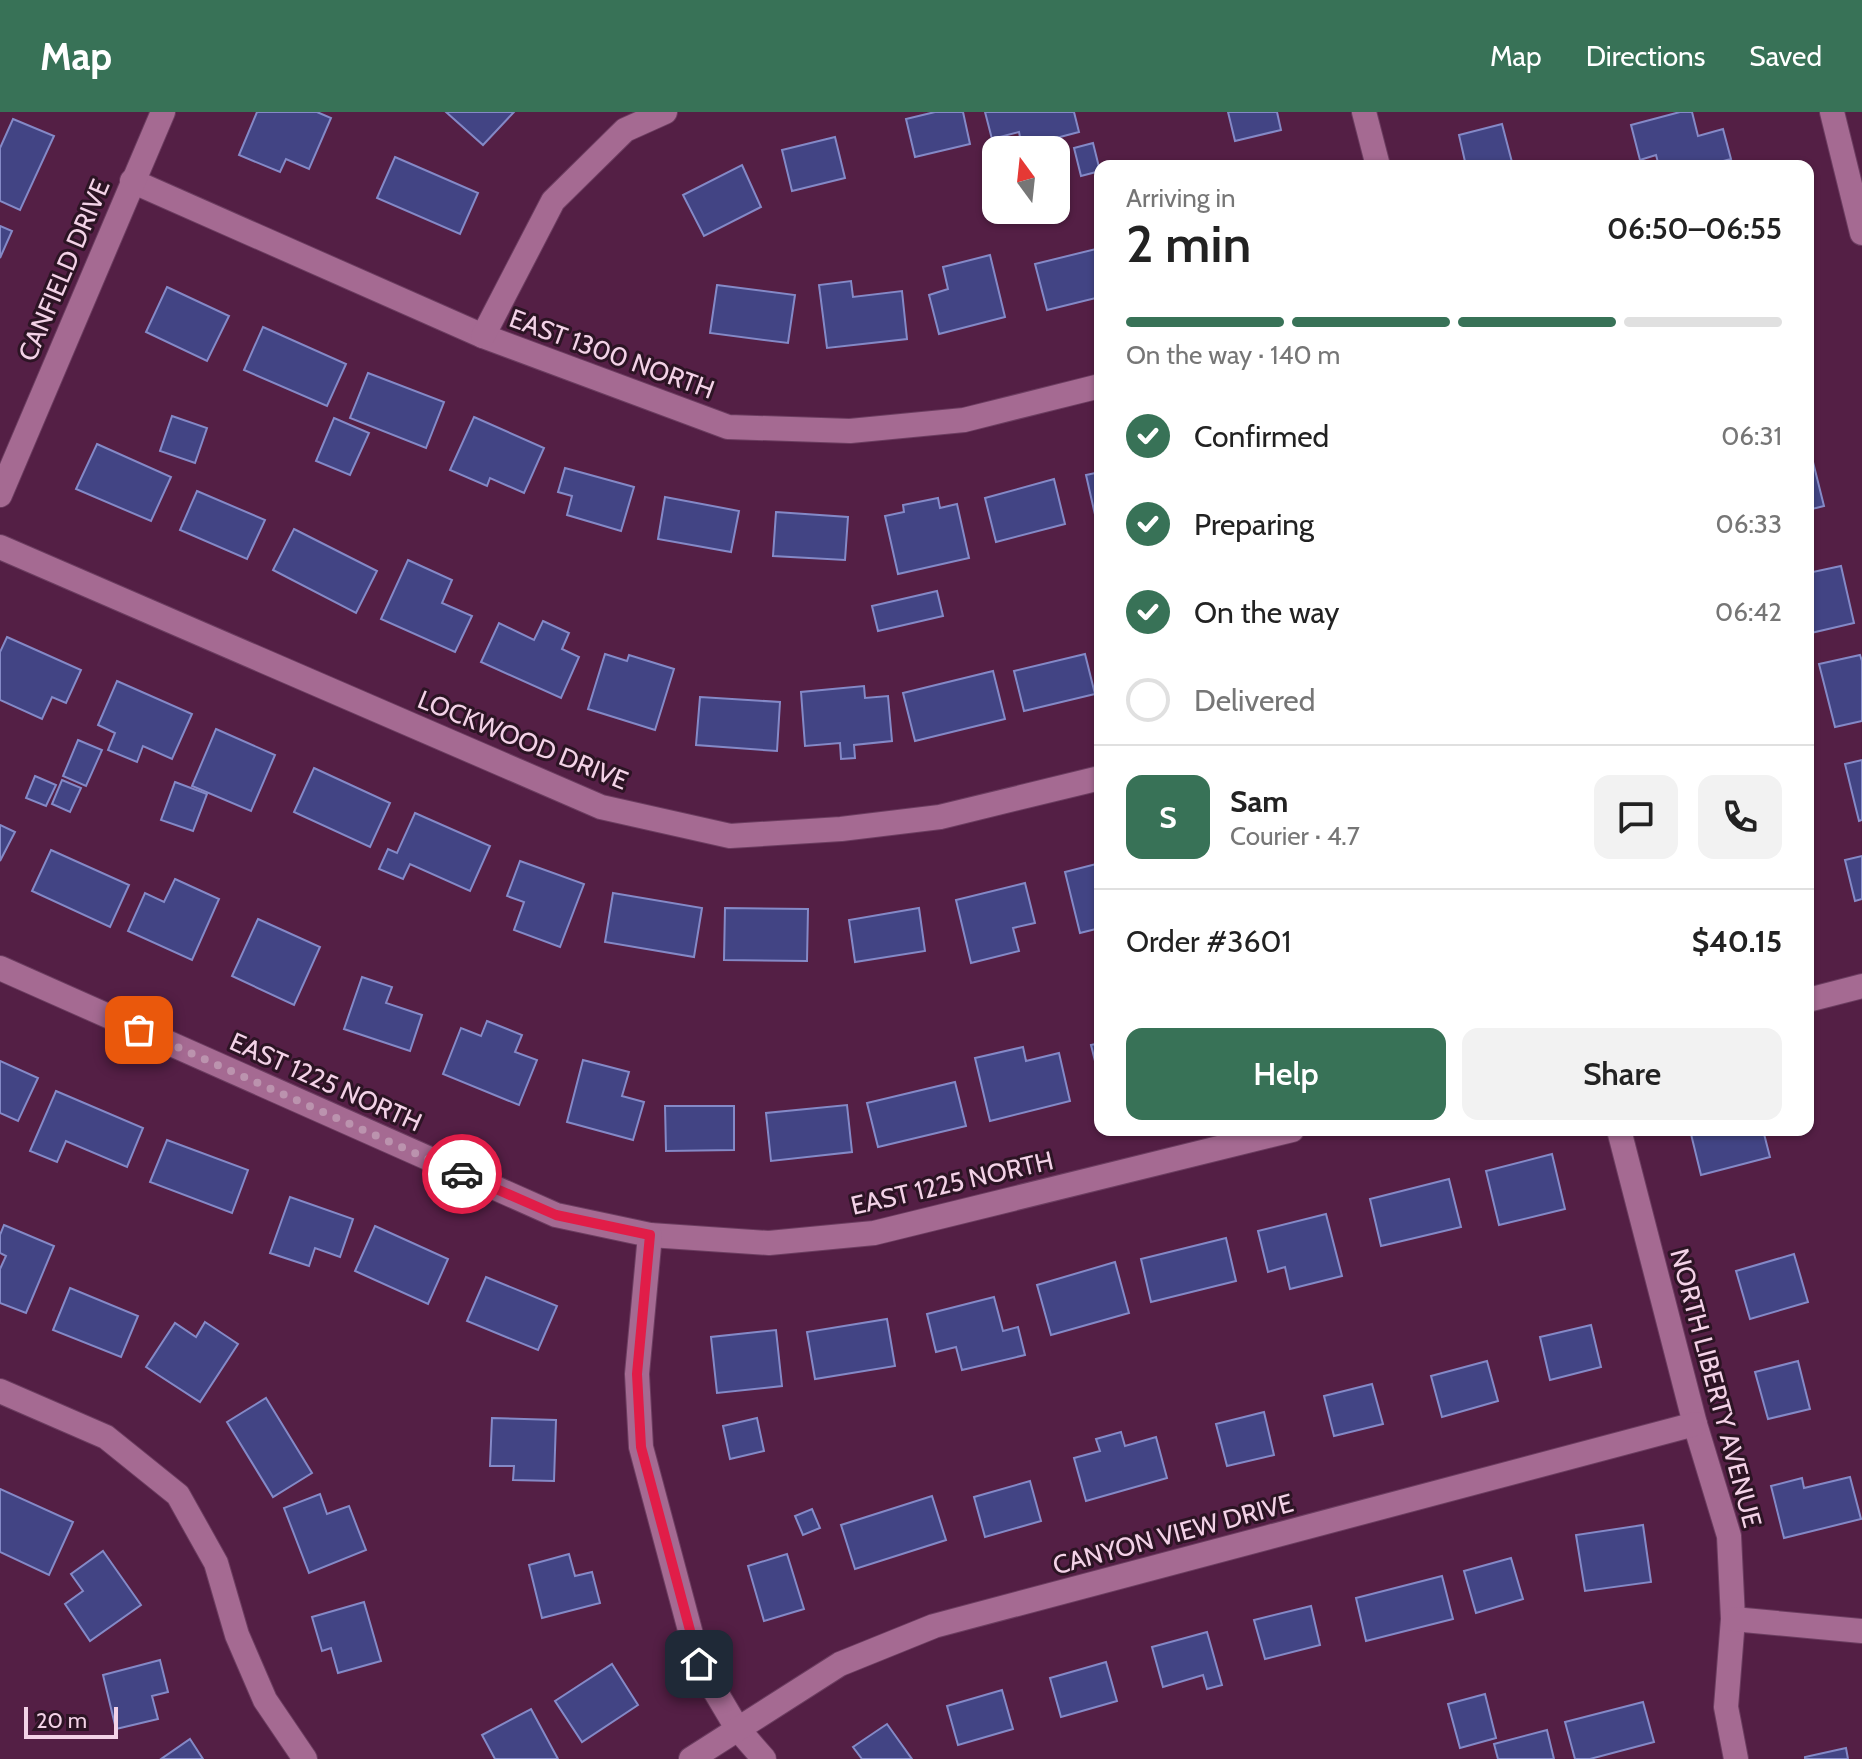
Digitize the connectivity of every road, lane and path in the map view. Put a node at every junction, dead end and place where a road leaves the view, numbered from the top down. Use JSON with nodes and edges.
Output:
{"nodes":[{"id":1,"x":163,"y":112,"type":"edge"},
{"id":2,"x":665,"y":112,"type":"edge"},
{"id":3,"x":1364,"y":112,"type":"edge"},
{"id":4,"x":1832,"y":112,"type":"edge"},
{"id":5,"x":1376,"y":160,"type":"edge"},
{"id":6,"x":132,"y":181,"type":"junction"},
{"id":7,"x":1862,"y":233,"type":"edge"},
{"id":8,"x":483,"y":336,"type":"junction"},
{"id":9,"x":1094,"y":388,"type":"edge"},
{"id":10,"x":0,"y":495,"type":"edge"},
{"id":11,"x":0,"y":547,"type":"edge"},
{"id":12,"x":1094,"y":779,"type":"edge"},
{"id":13,"x":0,"y":968,"type":"edge"},
{"id":14,"x":1862,"y":986,"type":"edge"},
{"id":15,"x":1814,"y":998,"type":"edge"},
{"id":16,"x":1268,"y":1136,"type":"edge"},
{"id":17,"x":1621,"y":1136,"type":"edge"},
{"id":18,"x":650,"y":1235,"type":"junction"},
{"id":19,"x":0,"y":1391,"type":"edge"},
{"id":20,"x":1695,"y":1424,"type":"junction"},
{"id":21,"x":1733,"y":1619,"type":"junction"},
{"id":22,"x":1862,"y":1631,"type":"edge"},
{"id":23,"x":737,"y":1728,"type":"junction"},
{"id":24,"x":305,"y":1759,"type":"edge"},
{"id":25,"x":691,"y":1759,"type":"edge"},
{"id":26,"x":764,"y":1759,"type":"edge"},
{"id":27,"x":1736,"y":1759,"type":"edge"}],
"edges":[{"from":1,"to":6,"type":"street","name":"CANFIELD DRIVE"},
{"from":2,"to":8,"type":"street"},
{"from":3,"to":5,"type":"street"},
{"from":4,"to":7,"type":"street"},
{"from":6,"to":8,"type":"street","name":"EAST 1300 NORTH"},
{"from":6,"to":10,"type":"street","name":"CANFIELD DRIVE"},
{"from":8,"to":9,"type":"street","name":"EAST 1300 NORTH"},
{"from":11,"to":12,"type":"street","name":"LOCKWOOD DRIVE"},
{"from":13,"to":18,"type":"street","name":"EAST 1225 NORTH"},
{"from":14,"to":15,"type":"street"},
{"from":16,"to":18,"type":"street","name":"EAST 1225 NORTH"},
{"from":17,"to":20,"type":"street","name":"NORTH LIBERTY AVENUE"},
{"from":18,"to":23,"type":"street"},
{"from":19,"to":24,"type":"street"},
{"from":20,"to":21,"type":"street","name":"NORTH LIBERTY AVENUE"},
{"from":20,"to":23,"type":"street","name":"CANYON VIEW DRIVE"},
{"from":21,"to":22,"type":"street"},
{"from":21,"to":27,"type":"street","name":"NORTH LIBERTY AVENUE"},
{"from":23,"to":25,"type":"street","name":"CANYON VIEW DRIVE"},
{"from":23,"to":26,"type":"street"}]}
